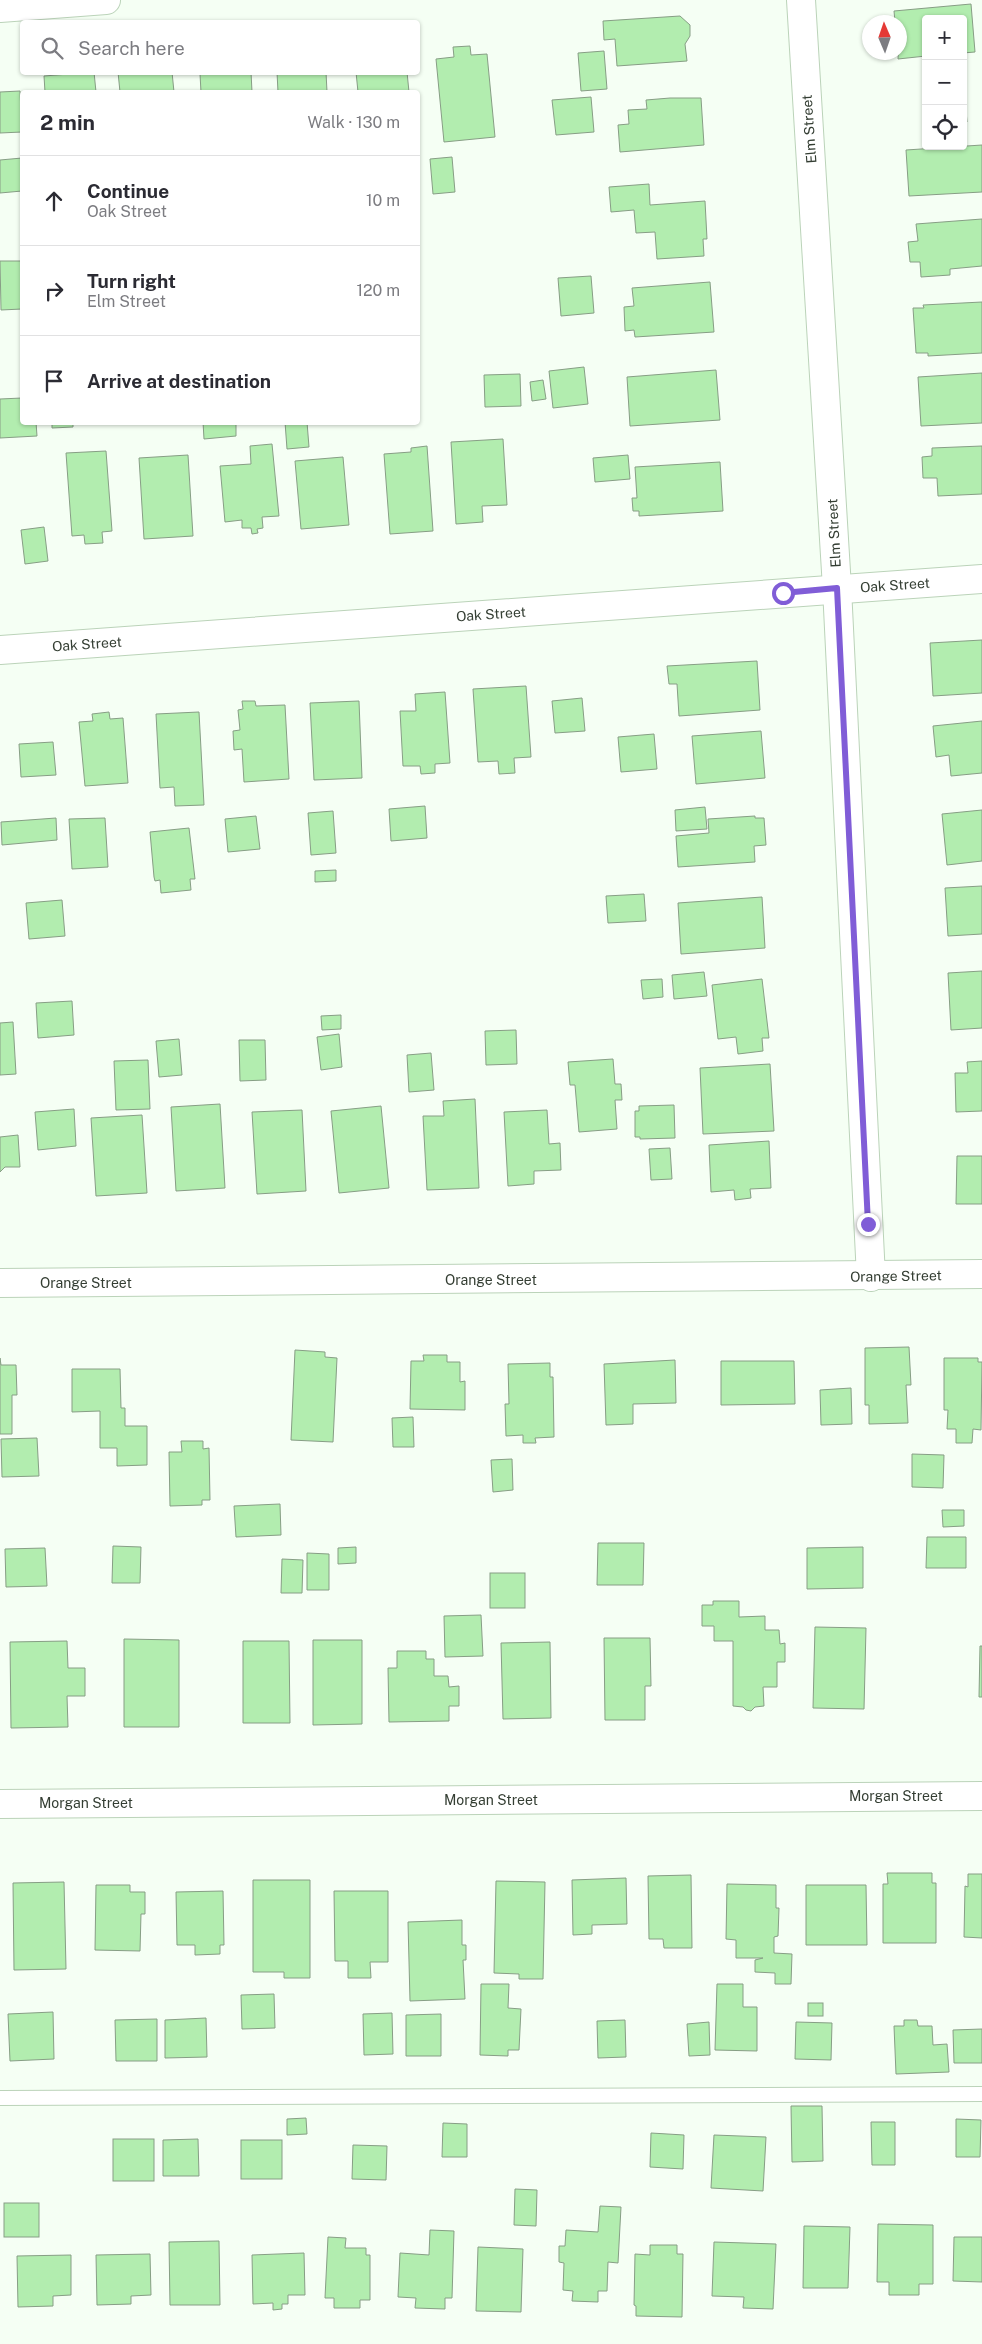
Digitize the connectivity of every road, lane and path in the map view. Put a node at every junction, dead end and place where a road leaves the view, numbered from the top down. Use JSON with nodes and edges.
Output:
{"nodes":[{"id":1,"x":106,"y":0,"type":"edge"},
{"id":2,"x":801,"y":0,"type":"edge"},
{"id":3,"x":0,"y":8,"type":"edge"},
{"id":4,"x":982,"y":579,"type":"edge"},
{"id":5,"x":837,"y":588,"type":"junction"},
{"id":6,"x":0,"y":650,"type":"edge"},
{"id":7,"x":982,"y":1274,"type":"edge"},
{"id":8,"x":871,"y":1277,"type":"junction"},
{"id":9,"x":0,"y":1283,"type":"edge"},
{"id":10,"x":982,"y":1796,"type":"edge"},
{"id":11,"x":0,"y":1804,"type":"edge"},
{"id":12,"x":982,"y":2094,"type":"edge"},
{"id":13,"x":0,"y":2098,"type":"edge"}],
"edges":[{"from":1,"to":3,"type":"street"},
{"from":2,"to":5,"type":"street","name":"Elm Street"},
{"from":4,"to":5,"type":"street","name":"Oak Street"},
{"from":5,"to":6,"type":"street","name":"Oak Street"},
{"from":5,"to":8,"type":"street","name":"Elm Street"},
{"from":7,"to":8,"type":"street","name":"Orange Street"},
{"from":8,"to":9,"type":"street","name":"Orange Street"},
{"from":10,"to":11,"type":"street","name":"Morgan Street"},
{"from":12,"to":13,"type":"lane"}]}
